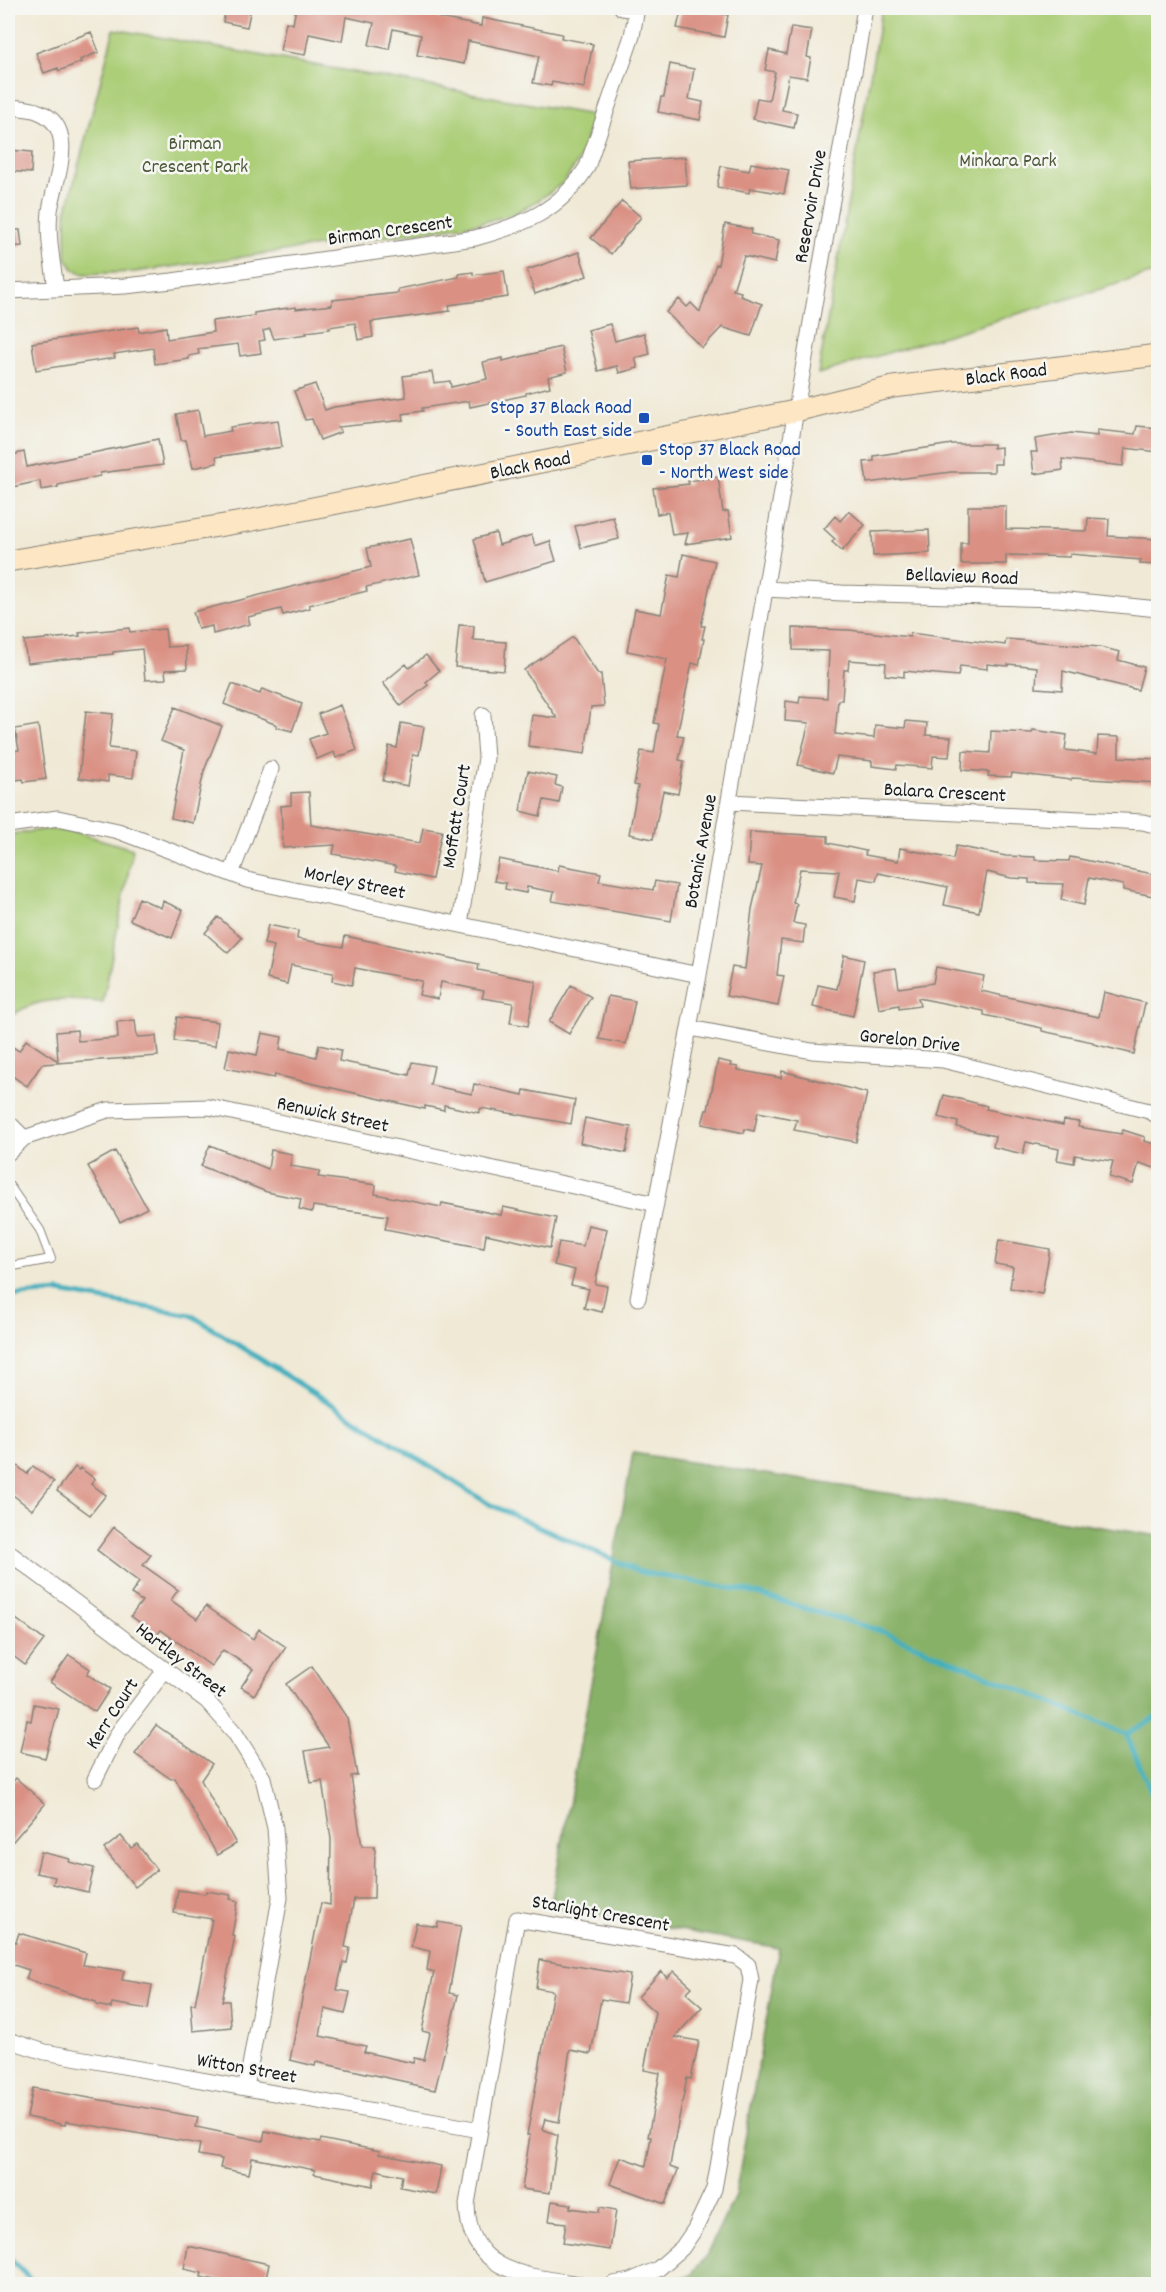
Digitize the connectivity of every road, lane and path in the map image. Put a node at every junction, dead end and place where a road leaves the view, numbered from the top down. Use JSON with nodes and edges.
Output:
{"nodes":[{"id":1,"x":632,"y":8,"type":"edge"},
{"id":2,"x":865,"y":8,"type":"edge"},
{"id":3,"x":8,"y":107,"type":"edge"},
{"id":4,"x":56,"y":289,"type":"junction"},
{"id":5,"x":8,"y":291,"type":"edge"},
{"id":6,"x":1158,"y":355,"type":"edge"},
{"id":7,"x":795,"y":411,"type":"junction"},
{"id":8,"x":8,"y":561,"type":"edge"},
{"id":9,"x":765,"y":589,"type":"junction"},
{"id":10,"x":1158,"y":609,"type":"edge"},
{"id":11,"x":483,"y":715,"type":"dead end"},
{"id":12,"x":271,"y":769,"type":"dead end"},
{"id":13,"x":729,"y":802,"type":"junction"},
{"id":14,"x":8,"y":825,"type":"edge"},
{"id":15,"x":1158,"y":826,"type":"edge"},
{"id":16,"x":231,"y":874,"type":"junction"},
{"id":17,"x":460,"y":924,"type":"junction"},
{"id":18,"x":699,"y":975,"type":"junction"},
{"id":19,"x":690,"y":1028,"type":"junction"},
{"id":20,"x":1158,"y":1116,"type":"edge"},
{"id":21,"x":8,"y":1122,"type":"edge"},
{"id":22,"x":24,"y":1138,"type":"junction"},
{"id":23,"x":8,"y":1153,"type":"edge"},
{"id":24,"x":8,"y":1184,"type":"edge"},
{"id":25,"x":656,"y":1204,"type":"junction"},
{"id":26,"x":8,"y":1267,"type":"edge"},
{"id":27,"x":638,"y":1298,"type":"dead end"},
{"id":28,"x":8,"y":1552,"type":"edge"},
{"id":29,"x":165,"y":1670,"type":"junction"},
{"id":30,"x":95,"y":1779,"type":"dead end"},
{"id":31,"x":8,"y":2040,"type":"edge"},
{"id":32,"x":246,"y":2088,"type":"junction"},
{"id":33,"x":480,"y":2130,"type":"junction"},
{"id":34,"x":581,"y":2284,"type":"edge"},
{"id":35,"x":613,"y":2284,"type":"edge"}],
"edges":[{"from":1,"to":4,"type":"street","name":"Birman Crescent"},
{"from":2,"to":7,"type":"street","name":"Reservoir Drive"},
{"from":3,"to":4,"type":"street"},
{"from":4,"to":5,"type":"street","name":"Birman Crescent"},
{"from":6,"to":7,"type":"main road","name":"Black Road"},
{"from":7,"to":8,"type":"main road","name":"Black Road"},
{"from":7,"to":9,"type":"street","name":"Botanic Avenue"},
{"from":9,"to":10,"type":"street","name":"Bellaview Road"},
{"from":9,"to":13,"type":"street","name":"Botanic Avenue"},
{"from":11,"to":17,"type":"street","name":"Moffatt Court"},
{"from":12,"to":16,"type":"street"},
{"from":13,"to":15,"type":"street","name":"Balara Crescent"},
{"from":13,"to":18,"type":"street","name":"Botanic Avenue"},
{"from":14,"to":16,"type":"street","name":"Morley Street"},
{"from":16,"to":17,"type":"street","name":"Morley Street"},
{"from":17,"to":18,"type":"street","name":"Morley Street"},
{"from":18,"to":19,"type":"street","name":"Botanic Avenue"},
{"from":19,"to":20,"type":"street","name":"Gorelon Drive"},
{"from":19,"to":25,"type":"street","name":"Botanic Avenue"},
{"from":21,"to":22,"type":"street"},
{"from":22,"to":23,"type":"street","name":"Renwick Street"},
{"from":22,"to":25,"type":"street","name":"Renwick Street"},
{"from":24,"to":26,"type":"lane"},
{"from":25,"to":27,"type":"street","name":"Botanic Avenue"},
{"from":28,"to":29,"type":"street","name":"Hartley Street"},
{"from":29,"to":30,"type":"street","name":"Kerr Court"},
{"from":29,"to":32,"type":"street","name":"Hartley Street"},
{"from":31,"to":32,"type":"street","name":"Witton Street"},
{"from":32,"to":33,"type":"street","name":"Witton Street"},
{"from":33,"to":34,"type":"street","name":"Starlight Crescent"},
{"from":33,"to":35,"type":"street","name":"Starlight Crescent"}]}
